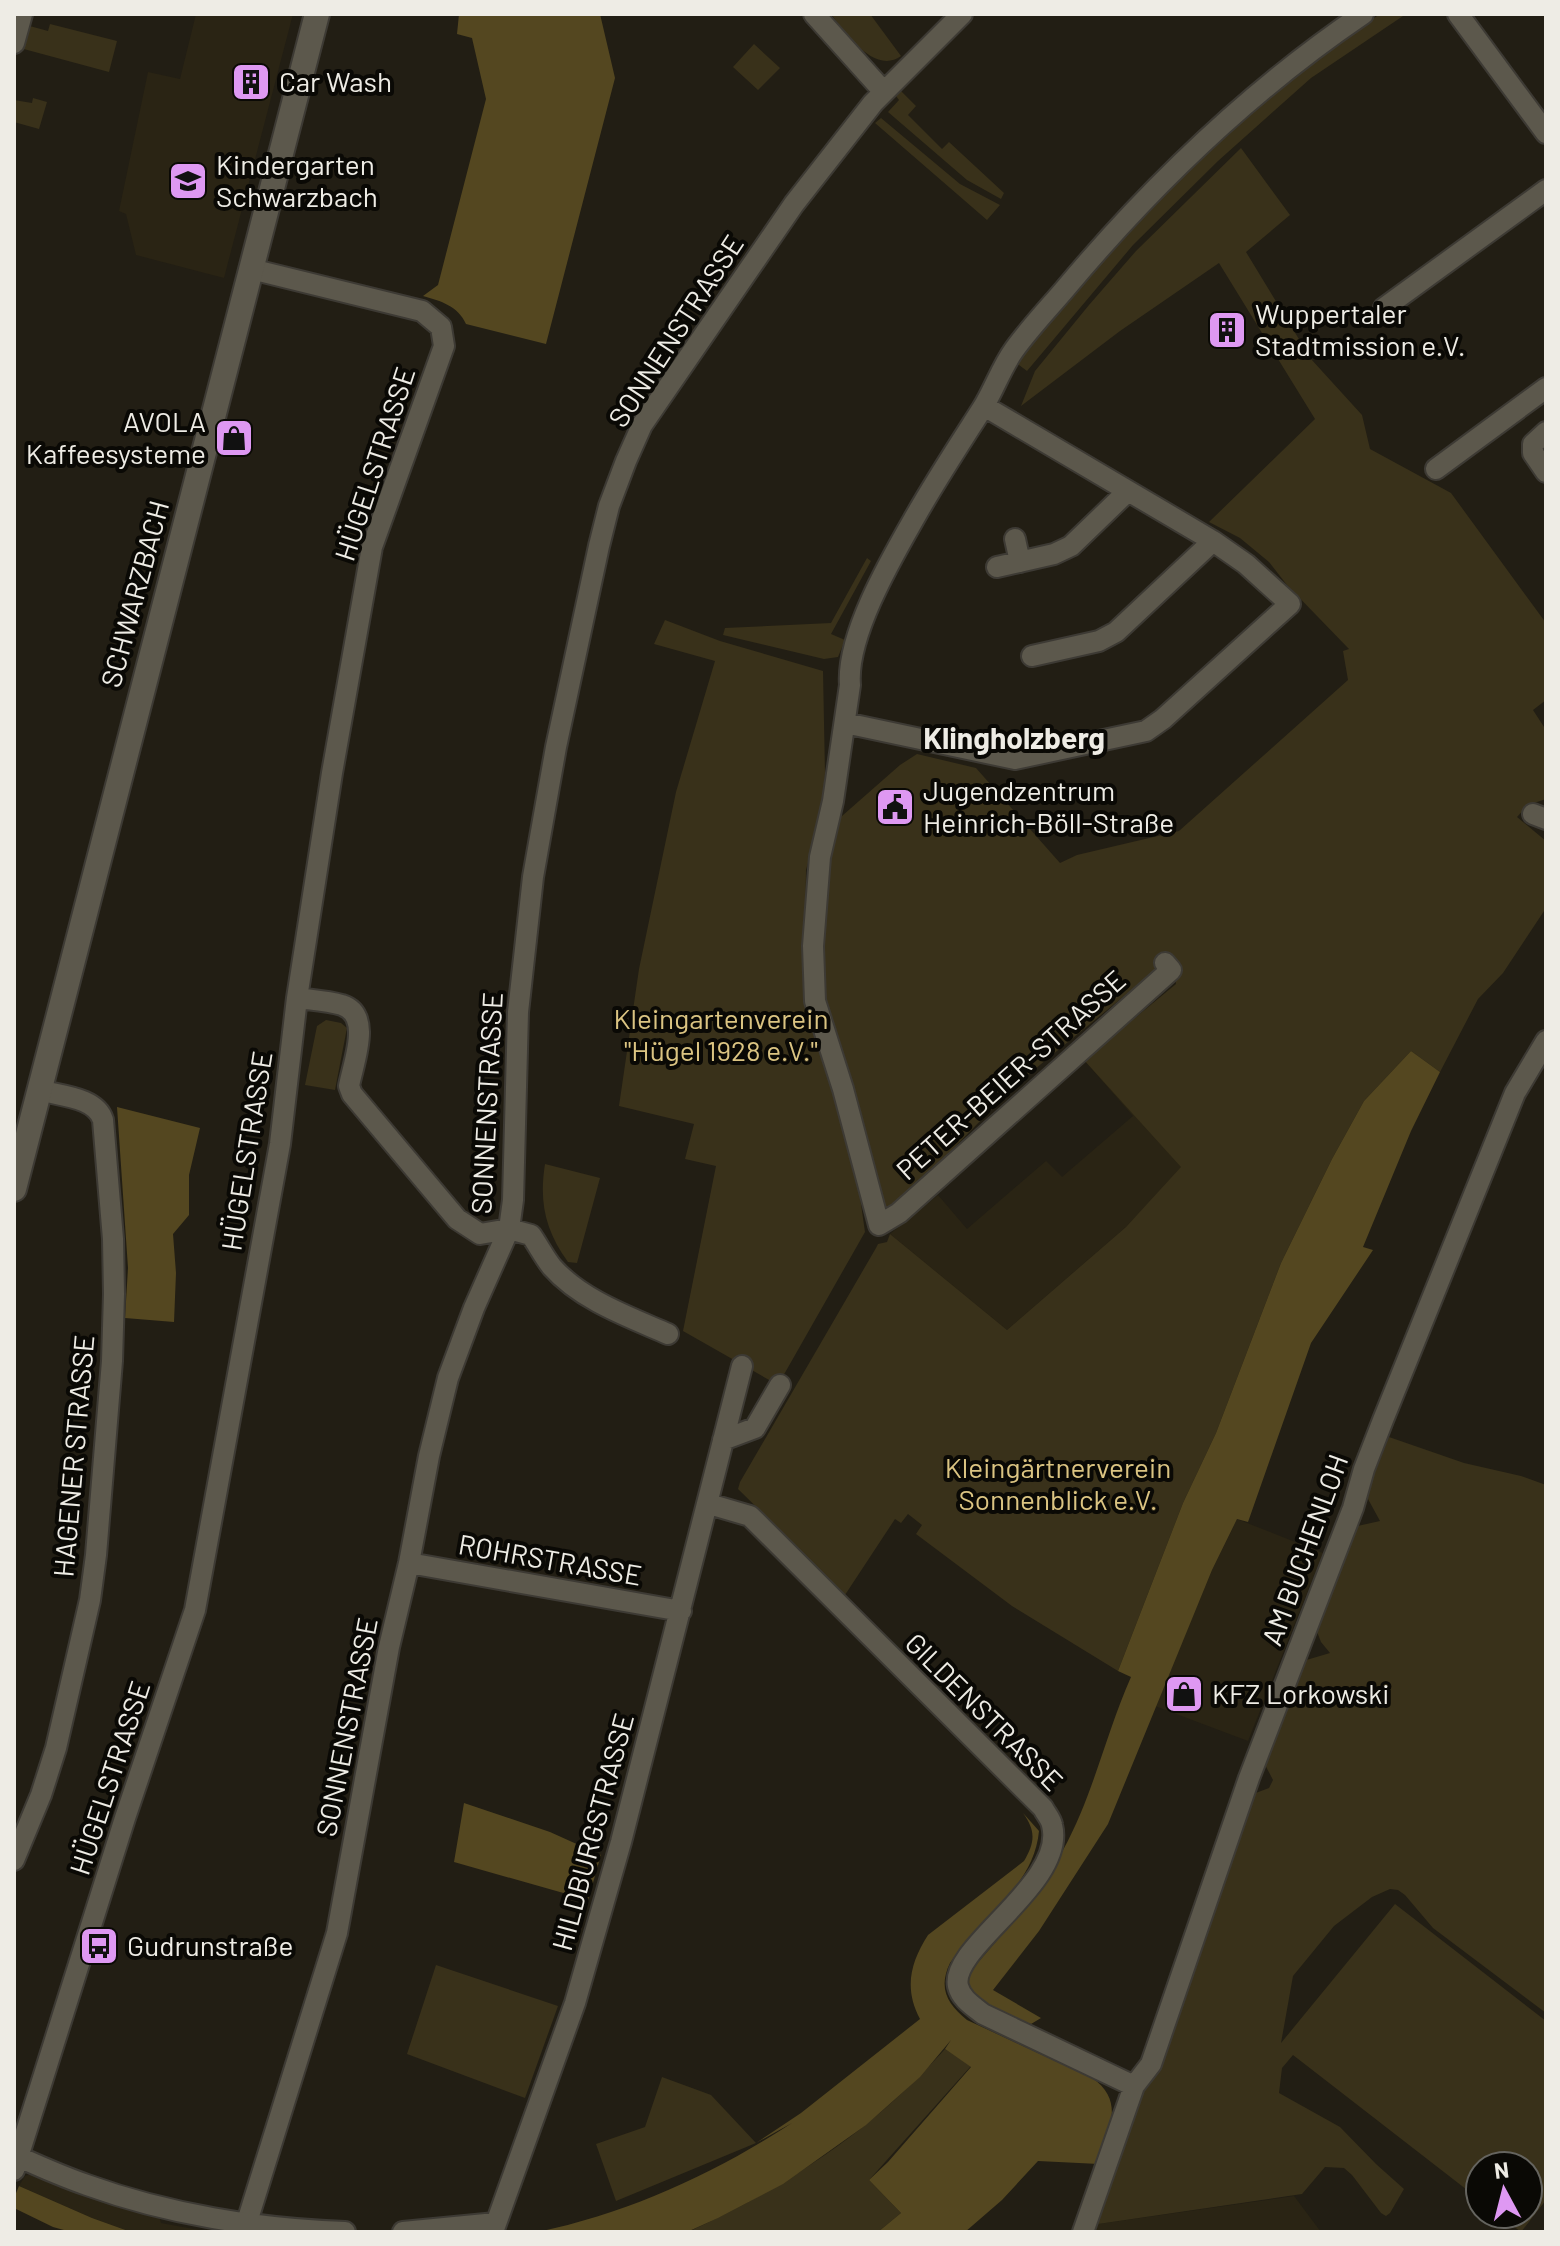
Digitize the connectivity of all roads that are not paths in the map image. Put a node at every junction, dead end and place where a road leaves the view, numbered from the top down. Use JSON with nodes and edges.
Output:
{"nodes":[{"id":1,"x":22,"y":14,"type":"edge"},
{"id":2,"x":317,"y":14,"type":"edge"},
{"id":3,"x":814,"y":14,"type":"edge"},
{"id":4,"x":962,"y":14,"type":"edge"},
{"id":5,"x":1363,"y":14,"type":"edge"},
{"id":6,"x":1458,"y":14,"type":"edge"},
{"id":7,"x":14,"y":43,"type":"edge"},
{"id":8,"x":884,"y":92,"type":"junction"},
{"id":9,"x":1546,"y":133,"type":"edge"},
{"id":10,"x":1546,"y":190,"type":"edge"},
{"id":11,"x":251,"y":269,"type":"junction"},
{"id":12,"x":1384,"y":308,"type":"dead end"},
{"id":13,"x":1546,"y":388,"type":"edge"},
{"id":14,"x":984,"y":406,"type":"junction"},
{"id":15,"x":1546,"y":432,"type":"edge"},
{"id":16,"x":1436,"y":469,"type":"dead end"},
{"id":17,"x":1546,"y":472,"type":"edge"},
{"id":18,"x":1128,"y":491,"type":"junction"},
{"id":19,"x":1015,"y":539,"type":"dead end"},
{"id":20,"x":1213,"y":541,"type":"junction"},
{"id":21,"x":1020,"y":562,"type":"junction"},
{"id":22,"x":997,"y":567,"type":"dead end"},
{"id":23,"x":1032,"y":656,"type":"dead end"},
{"id":24,"x":845,"y":723,"type":"junction"},
{"id":25,"x":1165,"y":963,"type":"dead end"},
{"id":26,"x":297,"y":998,"type":"junction"},
{"id":27,"x":1546,"y":1041,"type":"edge"},
{"id":28,"x":39,"y":1090,"type":"junction"},
{"id":29,"x":14,"y":1189,"type":"edge"},
{"id":30,"x":509,"y":1229,"type":"junction"},
{"id":31,"x":668,"y":1334,"type":"dead end"},
{"id":32,"x":742,"y":1366,"type":"dead end"},
{"id":33,"x":780,"y":1385,"type":"dead end"},
{"id":34,"x":723,"y":1440,"type":"junction"},
{"id":35,"x":709,"y":1504,"type":"junction"},
{"id":36,"x":409,"y":1563,"type":"junction"},
{"id":37,"x":681,"y":1611,"type":"junction"},
{"id":38,"x":14,"y":1860,"type":"edge"},
{"id":39,"x":1134,"y":2086,"type":"junction"},
{"id":40,"x":16,"y":2164,"type":"edge"},
{"id":41,"x":247,"y":2222,"type":"junction"},
{"id":42,"x":494,"y":2228,"type":"edge"},
{"id":43,"x":345,"y":2232,"type":"edge"},
{"id":44,"x":403,"y":2232,"type":"edge"},
{"id":45,"x":1083,"y":2232,"type":"edge"}],
"edges":[{"from":1,"to":7,"type":"street"},
{"from":2,"to":11,"type":"street","name":"SCHWARZBACH"},
{"from":3,"to":8,"type":"street"},
{"from":4,"to":8,"type":"street","name":"SONNENSTRASSE"},
{"from":5,"to":14,"type":"street"},
{"from":6,"to":9,"type":"street"},
{"from":8,"to":30,"type":"street","name":"SONNENSTRASSE"},
{"from":10,"to":12,"type":"street"},
{"from":11,"to":26,"type":"street","name":"HÜGELSTRASSE"},
{"from":11,"to":28,"type":"street","name":"SCHWARZBACH"},
{"from":13,"to":16,"type":"street"},
{"from":14,"to":18,"type":"street"},
{"from":14,"to":24,"type":"street"},
{"from":15,"to":17,"type":"street"},
{"from":18,"to":20,"type":"street"},
{"from":18,"to":21,"type":"street"},
{"from":19,"to":21,"type":"street"},
{"from":20,"to":23,"type":"street"},
{"from":20,"to":24,"type":"street"},
{"from":21,"to":22,"type":"street"},
{"from":24,"to":25,"type":"street","name":"PETER-BEIER-STRASSE"},
{"from":26,"to":30,"type":"street"},
{"from":26,"to":40,"type":"street","name":"HÜGELSTRASSE"},
{"from":27,"to":39,"type":"street","name":"AM BUCHENLOH"},
{"from":28,"to":29,"type":"street","name":"SCHWARZBACH"},
{"from":28,"to":38,"type":"street","name":"HAGENER STRASSE"},
{"from":30,"to":31,"type":"street"},
{"from":30,"to":36,"type":"street","name":"SONNENSTRASSE"},
{"from":32,"to":34,"type":"street","name":"HILDBURGSTRASSE"},
{"from":33,"to":34,"type":"street"},
{"from":34,"to":35,"type":"street","name":"HILDBURGSTRASSE"},
{"from":35,"to":37,"type":"street","name":"HILDBURGSTRASSE"},
{"from":35,"to":39,"type":"street","name":"GILDENSTRASSE"},
{"from":36,"to":37,"type":"street","name":"ROHRSTRASSE"},
{"from":36,"to":41,"type":"street","name":"SONNENSTRASSE"},
{"from":37,"to":42,"type":"street","name":"HILDBURGSTRASSE"},
{"from":39,"to":45,"type":"street"},
{"from":40,"to":41,"type":"street"},
{"from":41,"to":43,"type":"street"},
{"from":42,"to":44,"type":"street"}]}
